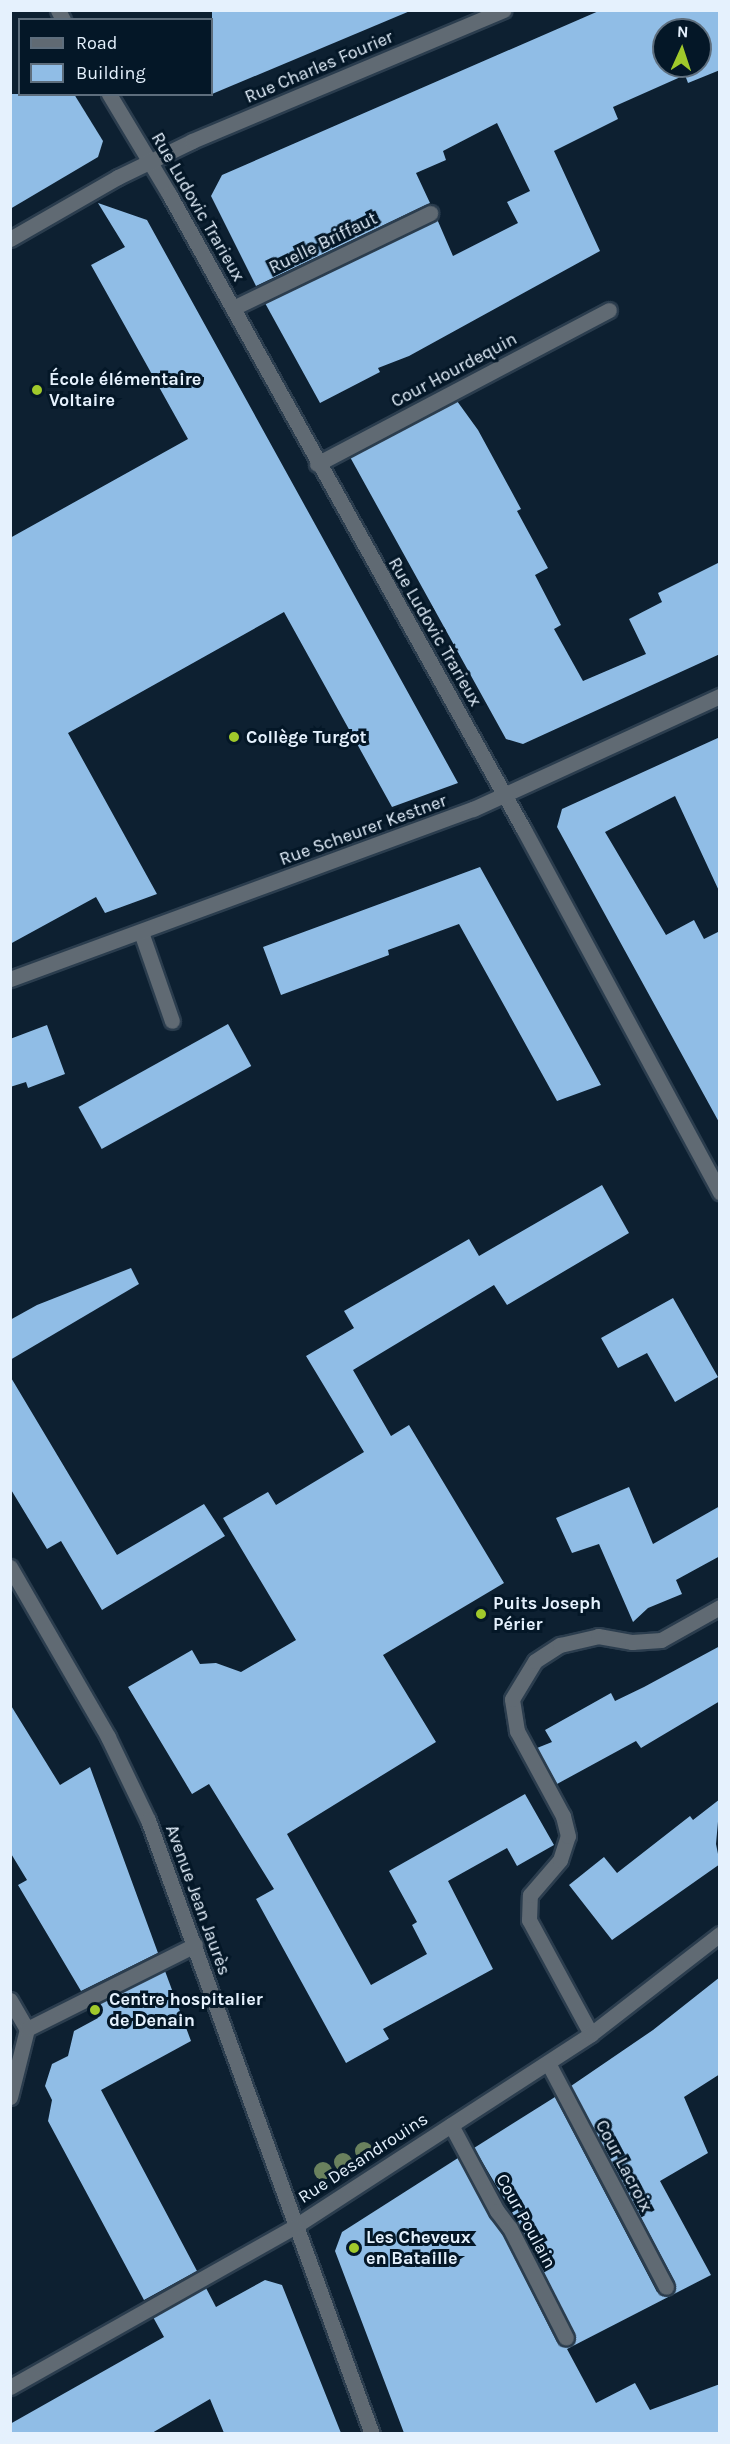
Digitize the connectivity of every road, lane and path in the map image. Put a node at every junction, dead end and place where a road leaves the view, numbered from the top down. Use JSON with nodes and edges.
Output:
{"nodes":[{"id":1,"x":504,"y":10,"type":"edge"},
{"id":2,"x":110,"y":96,"type":"edge"},
{"id":3,"x":150,"y":161,"type":"junction"},
{"id":4,"x":430,"y":213,"type":"dead end"},
{"id":5,"x":10,"y":239,"type":"edge"},
{"id":6,"x":233,"y":308,"type":"junction"},
{"id":7,"x":609,"y":310,"type":"dead end"},
{"id":8,"x":317,"y":464,"type":"junction"},
{"id":9,"x":720,"y":696,"type":"edge"},
{"id":10,"x":505,"y":796,"type":"junction"},
{"id":11,"x":141,"y":932,"type":"junction"},
{"id":12,"x":10,"y":979,"type":"edge"},
{"id":13,"x":172,"y":1021,"type":"dead end"},
{"id":14,"x":720,"y":1192,"type":"edge"},
{"id":15,"x":10,"y":1567,"type":"edge"},
{"id":16,"x":720,"y":1607,"type":"edge"},
{"id":17,"x":720,"y":1934,"type":"edge"},
{"id":18,"x":195,"y":1945,"type":"junction"},
{"id":19,"x":10,"y":2000,"type":"edge"},
{"id":20,"x":27,"y":2029,"type":"junction"},
{"id":21,"x":591,"y":2034,"type":"junction"},
{"id":22,"x":549,"y":2063,"type":"junction"},
{"id":23,"x":10,"y":2097,"type":"edge"},
{"id":24,"x":451,"y":2125,"type":"junction"},
{"id":25,"x":294,"y":2227,"type":"junction"},
{"id":26,"x":666,"y":2287,"type":"dead end"},
{"id":27,"x":566,"y":2338,"type":"dead end"},
{"id":28,"x":10,"y":2387,"type":"edge"},
{"id":29,"x":372,"y":2433,"type":"edge"}],
"edges":[{"from":1,"to":3,"type":"street","name":"Rue Charles Fourier"},
{"from":2,"to":3,"type":"street","name":"Rue Ludovic Trarieux"},
{"from":3,"to":5,"type":"street","name":"Rue Charles Fourier"},
{"from":3,"to":6,"type":"street","name":"Rue Ludovic Trarieux"},
{"from":4,"to":6,"type":"street","name":"Ruelle Briffaut"},
{"from":6,"to":8,"type":"street","name":"Rue Ludovic Trarieux"},
{"from":7,"to":8,"type":"street","name":"Cour Hourdequin"},
{"from":8,"to":10,"type":"street","name":"Rue Ludovic Trarieux"},
{"from":9,"to":10,"type":"street","name":"Rue Scheurer Kestner"},
{"from":10,"to":11,"type":"street","name":"Rue Scheurer Kestner"},
{"from":10,"to":14,"type":"street","name":"Rue Ludovic Trarieux"},
{"from":11,"to":12,"type":"street","name":"Rue Scheurer Kestner"},
{"from":11,"to":13,"type":"street"},
{"from":15,"to":18,"type":"street","name":"Avenue Jean Jaurès"},
{"from":16,"to":21,"type":"street"},
{"from":17,"to":21,"type":"street","name":"Rue Desandrouins"},
{"from":18,"to":20,"type":"street"},
{"from":18,"to":25,"type":"street","name":"Avenue Jean Jaurès"},
{"from":19,"to":20,"type":"street"},
{"from":20,"to":23,"type":"street"},
{"from":21,"to":22,"type":"street","name":"Rue Desandrouins"},
{"from":22,"to":24,"type":"street","name":"Rue Desandrouins"},
{"from":22,"to":26,"type":"street","name":"Cour Lacroix"},
{"from":24,"to":25,"type":"street","name":"Rue Desandrouins"},
{"from":24,"to":27,"type":"street","name":"Cour Poulain"},
{"from":25,"to":28,"type":"street","name":"Rue Desandrouins"},
{"from":25,"to":29,"type":"street","name":"Avenue Jean Jaurès"}]}
